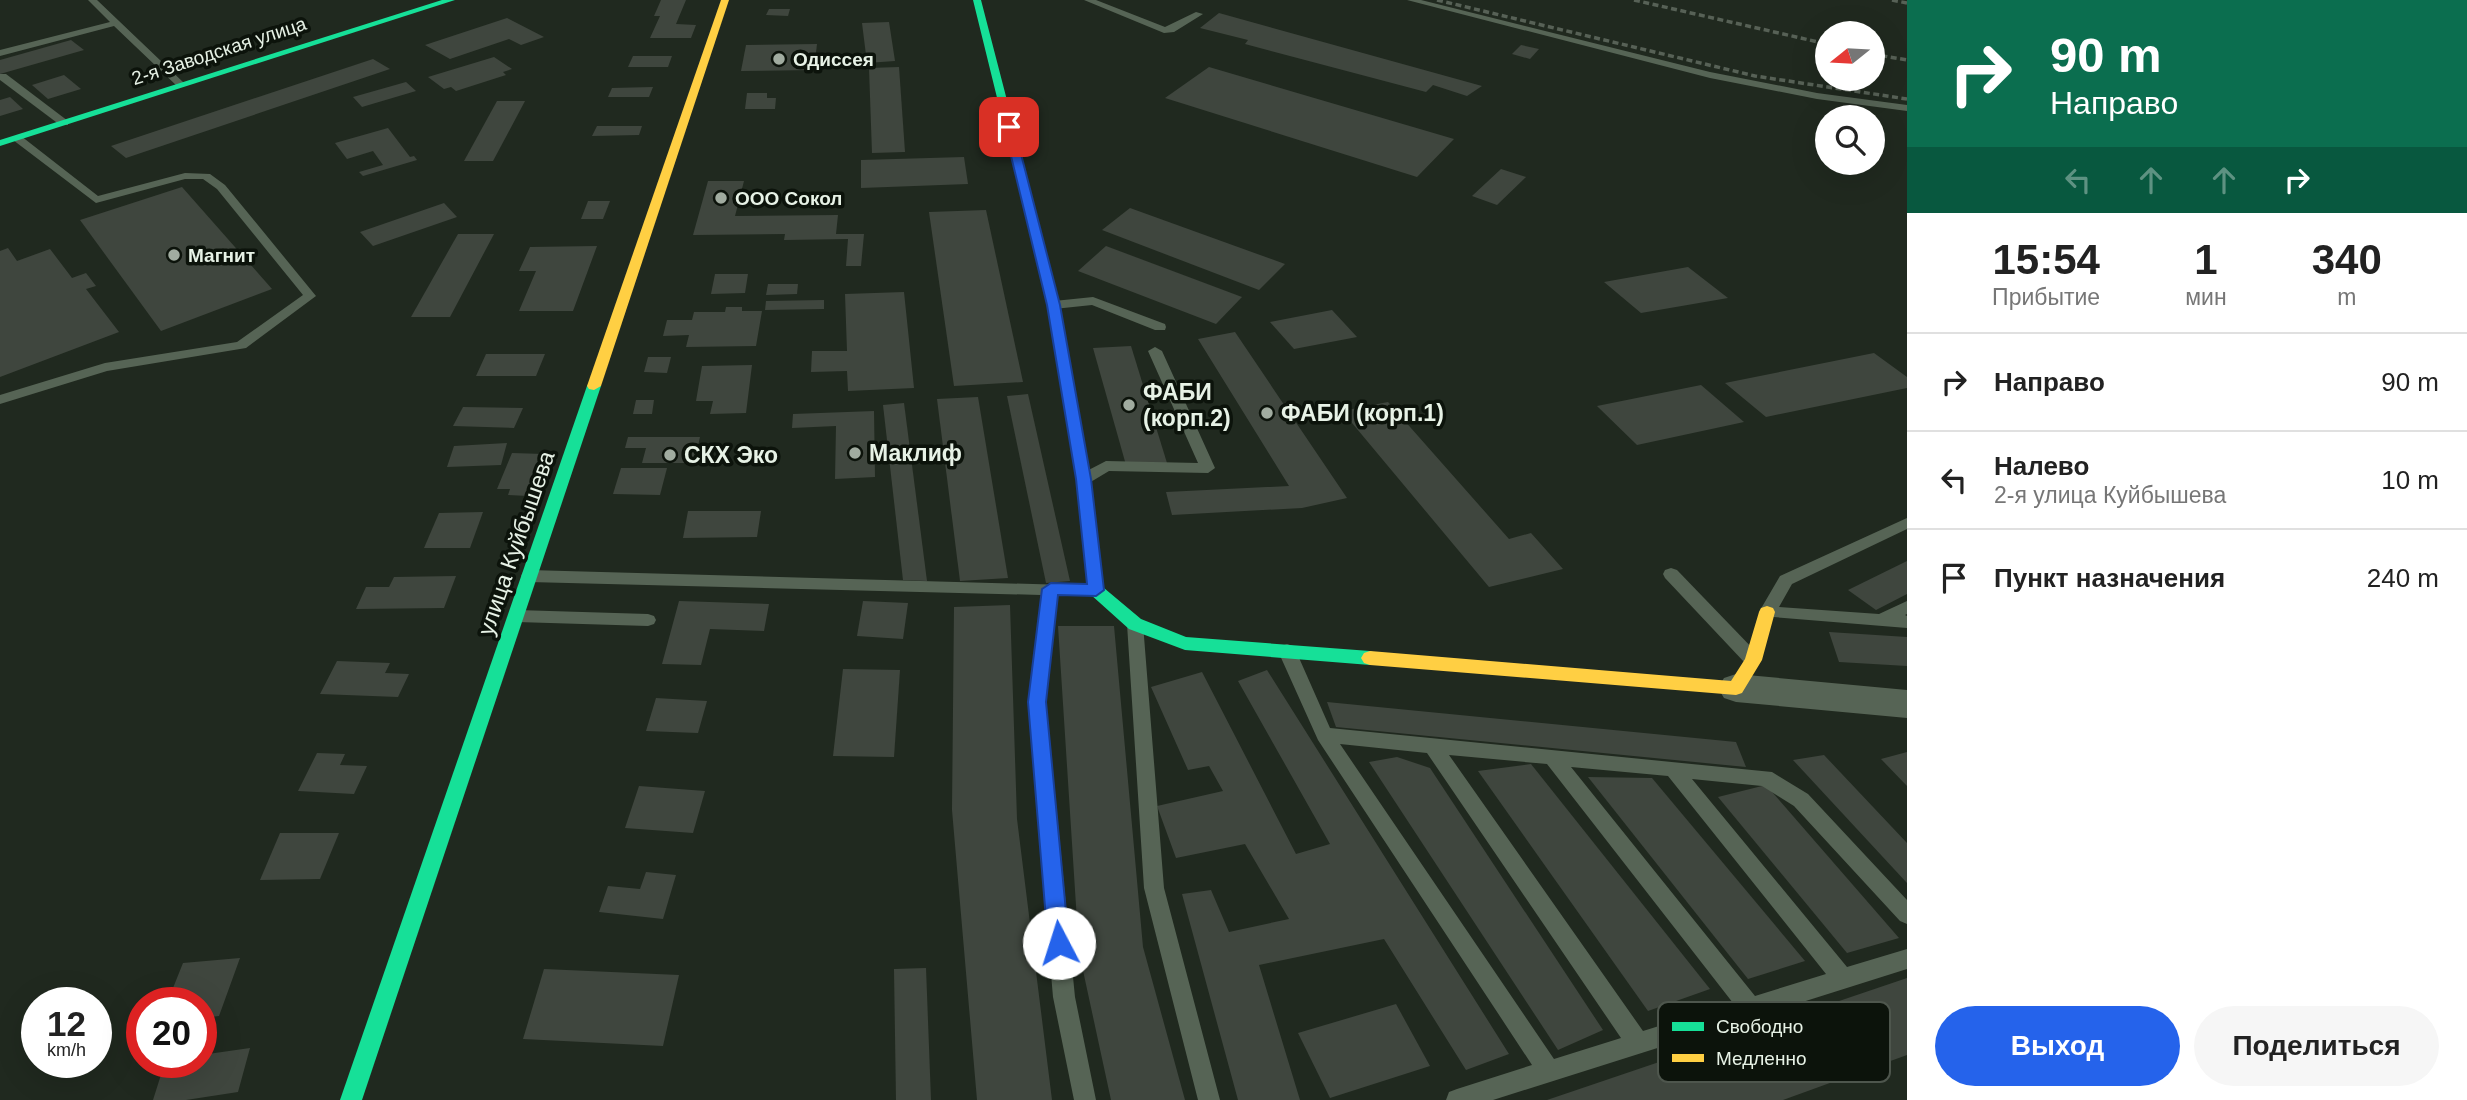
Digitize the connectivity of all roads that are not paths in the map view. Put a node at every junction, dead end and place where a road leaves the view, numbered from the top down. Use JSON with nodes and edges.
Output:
{"nodes":[{"id":1,"x":92,"y":0,"type":"edge"},
{"id":2,"x":451,"y":0,"type":"edge"},
{"id":3,"x":725,"y":0,"type":"edge"},
{"id":4,"x":977,"y":0,"type":"edge"},
{"id":5,"x":1088,"y":0,"type":"edge"},
{"id":6,"x":1410,"y":0,"type":"edge"},
{"id":7,"x":1199,"y":13,"type":"dead end"},
{"id":8,"x":116,"y":23,"type":"junction"},
{"id":9,"x":0,"y":53,"type":"edge"},
{"id":10,"x":0,"y":77,"type":"edge"},
{"id":11,"x":181,"y":85,"type":"junction"},
{"id":12,"x":1907,"y":108,"type":"edge"},
{"id":13,"x":64,"y":123,"type":"junction"},
{"id":14,"x":17,"y":138,"type":"junction"},
{"id":15,"x":0,"y":143,"type":"edge"},
{"id":16,"x":1054,"y":305,"type":"junction"},
{"id":17,"x":1160,"y":327,"type":"dead end"},
{"id":18,"x":1155,"y":351,"type":"dead end"},
{"id":19,"x":0,"y":400,"type":"edge"},
{"id":20,"x":1084,"y":479,"type":"junction"},
{"id":21,"x":1907,"y":523,"type":"edge"},
{"id":22,"x":1671,"y":575,"type":"dead end"},
{"id":23,"x":529,"y":576,"type":"junction"},
{"id":24,"x":1051,"y":589,"type":"junction"},
{"id":25,"x":1096,"y":590,"type":"junction"},
{"id":26,"x":1907,"y":607,"type":"edge"},
{"id":27,"x":1767,"y":612,"type":"junction"},
{"id":28,"x":515,"y":616,"type":"junction"},
{"id":29,"x":648,"y":620,"type":"dead end"},
{"id":30,"x":1881,"y":620,"type":"junction"},
{"id":31,"x":1907,"y":622,"type":"edge"},
{"id":32,"x":1135,"y":624,"type":"junction"},
{"id":33,"x":1287,"y":651,"type":"junction"},
{"id":34,"x":1744,"y":674,"type":"junction"},
{"id":35,"x":1907,"y":704,"type":"edge"},
{"id":36,"x":1324,"y":735,"type":"junction"},
{"id":37,"x":1433,"y":746,"type":"junction"},
{"id":38,"x":1552,"y":757,"type":"junction"},
{"id":39,"x":1673,"y":769,"type":"junction"},
{"id":40,"x":1907,"y":915,"type":"edge"},
{"id":41,"x":1907,"y":959,"type":"edge"},
{"id":42,"x":1843,"y":979,"type":"junction"},
{"id":43,"x":1746,"y":1002,"type":"edge"},
{"id":44,"x":1770,"y":1002,"type":"edge"},
{"id":45,"x":1658,"y":1037,"type":"edge"},
{"id":46,"x":1638,"y":1043,"type":"junction"},
{"id":47,"x":1549,"y":1071,"type":"junction"},
{"id":48,"x":351,"y":1100,"type":"edge"},
{"id":49,"x":1085,"y":1100,"type":"edge"},
{"id":50,"x":1209,"y":1100,"type":"edge"},
{"id":51,"x":1457,"y":1100,"type":"edge"}],
"edges":[{"from":1,"to":8,"type":"lane"},
{"from":2,"to":11,"type":"street","name":"2-я Заводская улица"},
{"from":3,"to":23,"type":"street","name":"улица Куйбышева"},
{"from":4,"to":16,"type":"street"},
{"from":5,"to":7,"type":"lane"},
{"from":6,"to":12,"type":"lane"},
{"from":8,"to":9,"type":"lane"},
{"from":8,"to":11,"type":"lane"},
{"from":10,"to":13,"type":"lane"},
{"from":11,"to":13,"type":"street","name":"2-я Заводская улица"},
{"from":13,"to":14,"type":"street","name":"2-я Заводская улица"},
{"from":14,"to":15,"type":"street","name":"2-я Заводская улица"},
{"from":14,"to":19,"type":"lane"},
{"from":16,"to":17,"type":"lane"},
{"from":16,"to":20,"type":"street"},
{"from":18,"to":20,"type":"lane"},
{"from":20,"to":25,"type":"street"},
{"from":21,"to":27,"type":"lane"},
{"from":22,"to":34,"type":"lane"},
{"from":23,"to":24,"type":"lane"},
{"from":23,"to":28,"type":"street","name":"улица Куйбышева"},
{"from":24,"to":25,"type":"lane"},
{"from":24,"to":49,"type":"lane"},
{"from":25,"to":32,"type":"street"},
{"from":26,"to":30,"type":"lane"},
{"from":27,"to":30,"type":"lane"},
{"from":27,"to":34,"type":"street"},
{"from":28,"to":29,"type":"lane"},
{"from":28,"to":48,"type":"street","name":"улица Куйбышева"},
{"from":30,"to":31,"type":"lane"},
{"from":32,"to":33,"type":"street"},
{"from":32,"to":50,"type":"lane"},
{"from":33,"to":34,"type":"street"},
{"from":33,"to":36,"type":"lane"},
{"from":34,"to":35,"type":"street"},
{"from":36,"to":37,"type":"lane"},
{"from":36,"to":47,"type":"lane"},
{"from":37,"to":38,"type":"lane"},
{"from":37,"to":46,"type":"lane"},
{"from":38,"to":39,"type":"lane"},
{"from":38,"to":43,"type":"lane"},
{"from":39,"to":40,"type":"lane"},
{"from":39,"to":42,"type":"lane"},
{"from":41,"to":42,"type":"lane"},
{"from":42,"to":44,"type":"lane"},
{"from":45,"to":46,"type":"lane"},
{"from":46,"to":47,"type":"lane"},
{"from":47,"to":51,"type":"lane"}]}
